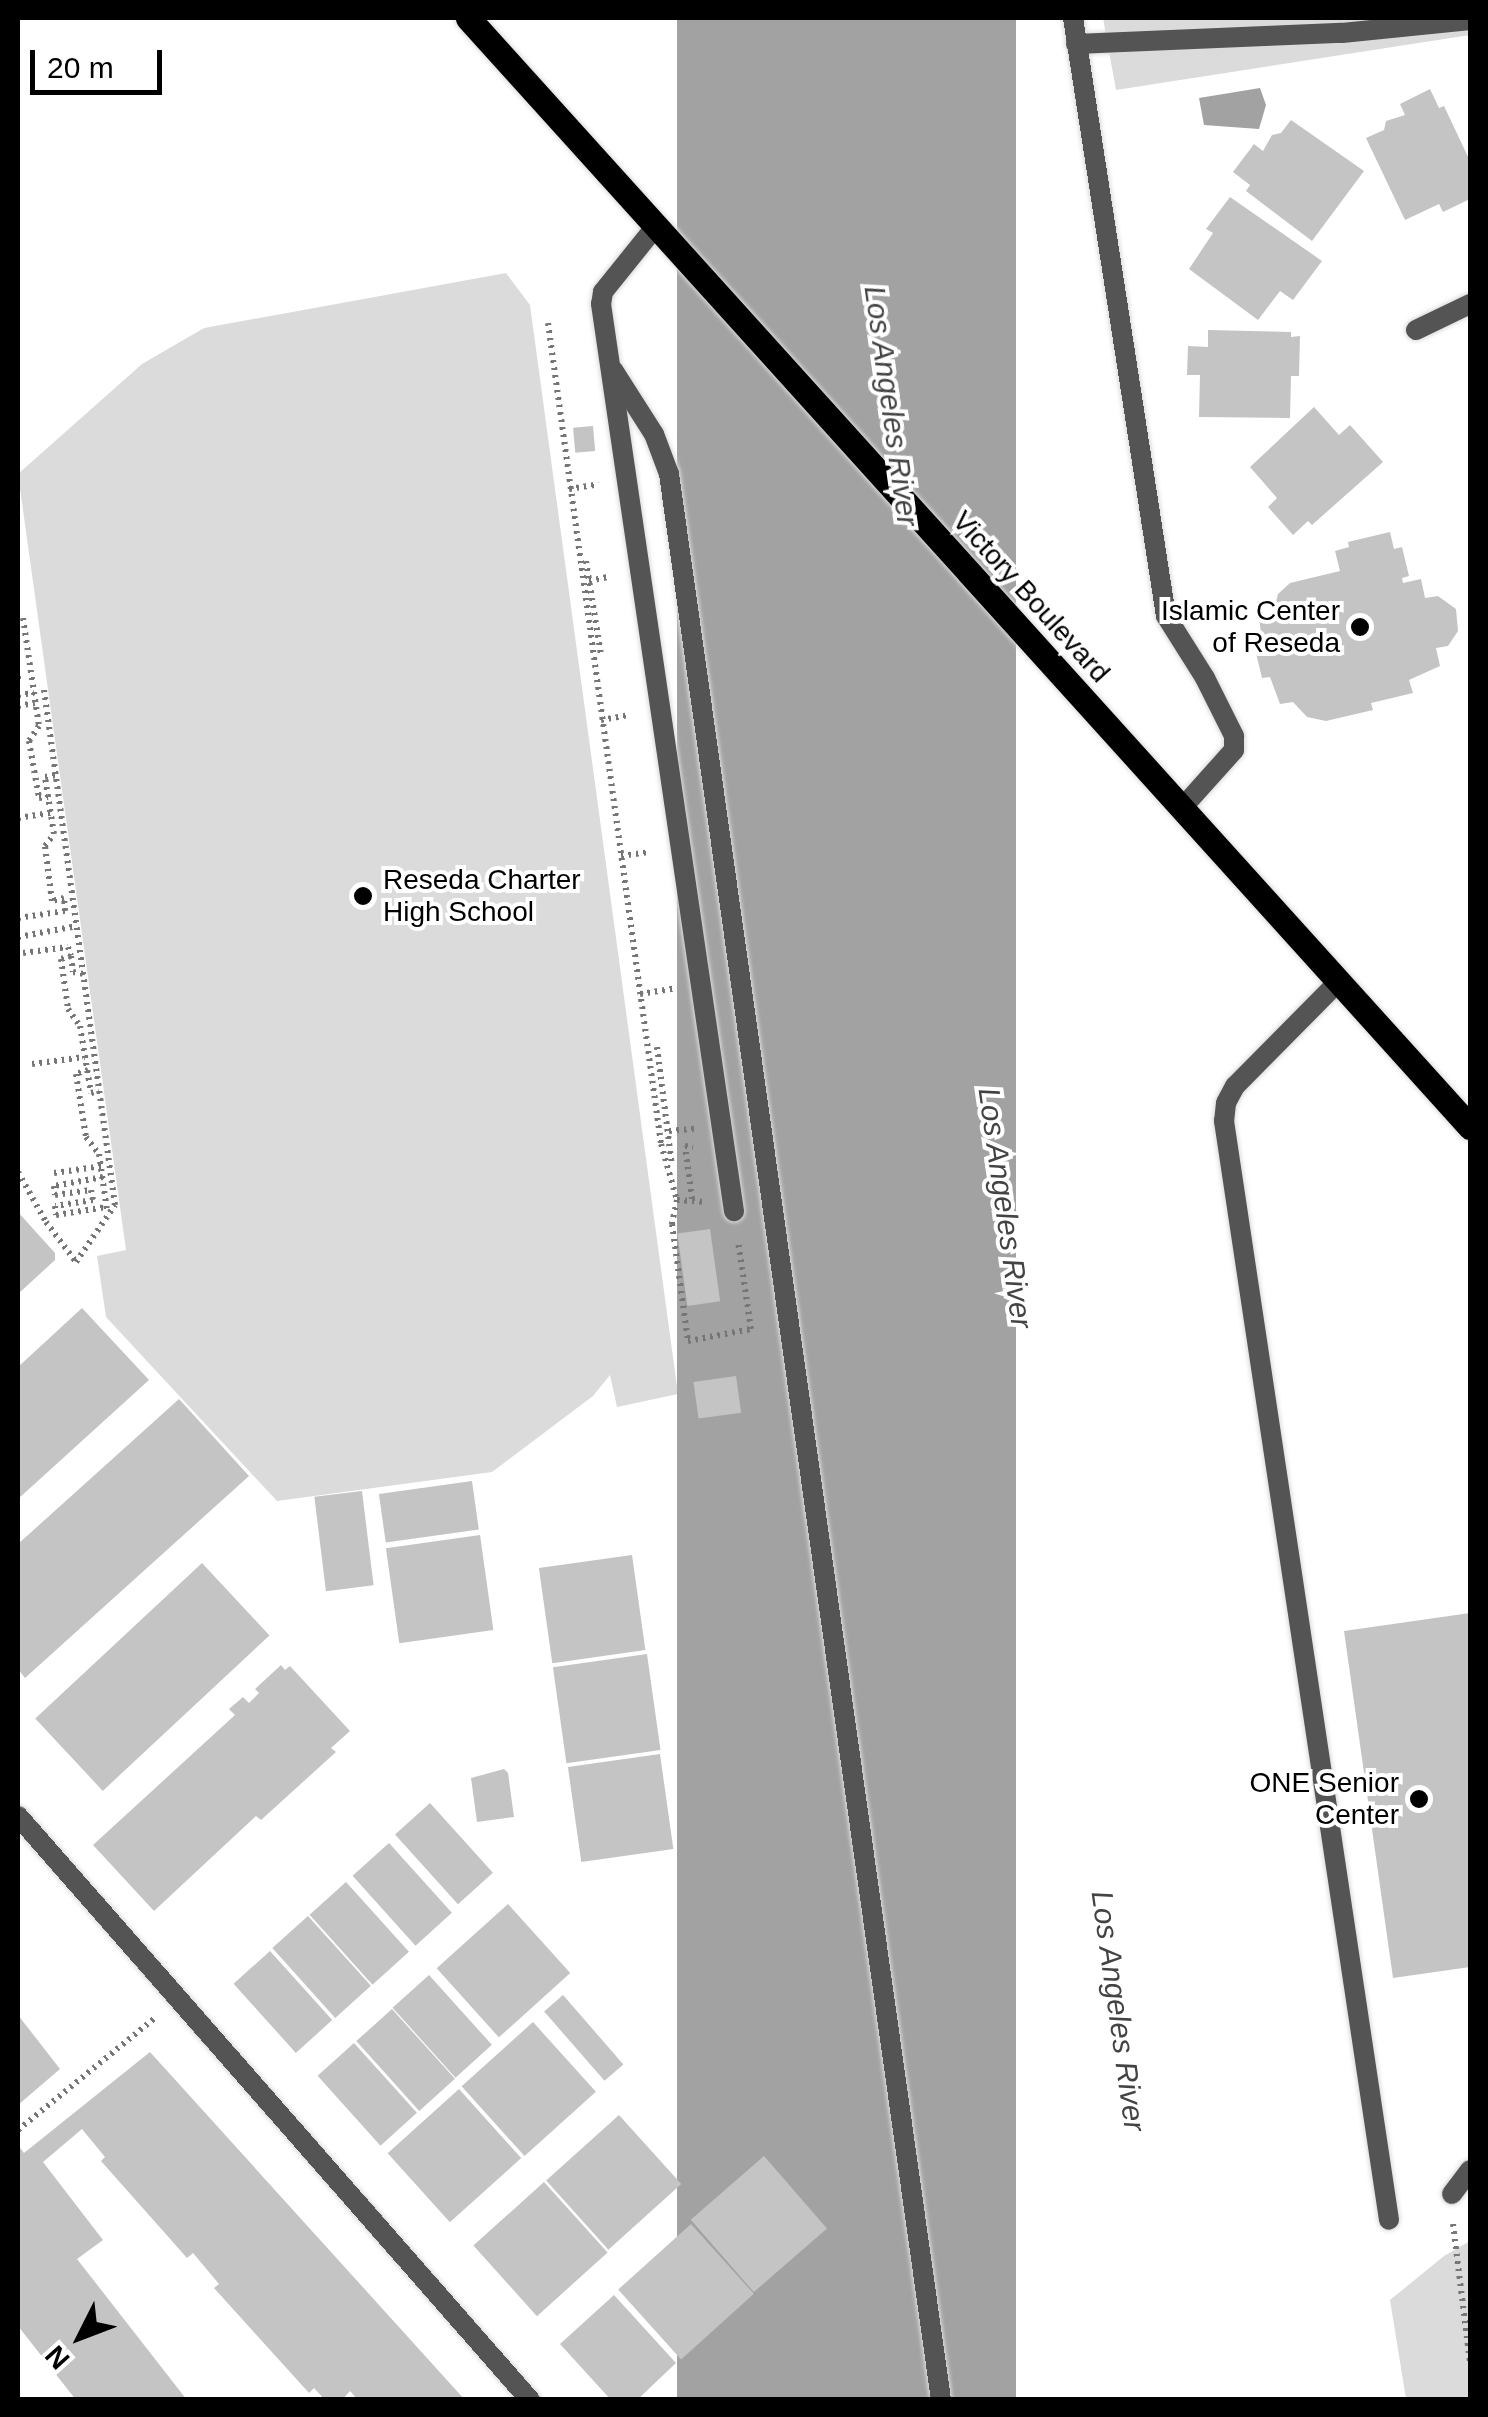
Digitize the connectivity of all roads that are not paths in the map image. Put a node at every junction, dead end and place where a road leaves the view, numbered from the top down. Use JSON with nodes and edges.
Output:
{"nodes":[{"id":1,"x":1073,"y":18,"type":"edge"},
{"id":2,"x":475,"y":20,"type":"edge"},
{"id":3,"x":1470,"y":20,"type":"edge"},
{"id":4,"x":1076,"y":44,"type":"junction"},
{"id":5,"x":656,"y":226,"type":"junction"},
{"id":6,"x":1470,"y":304,"type":"edge"},
{"id":7,"x":1416,"y":330,"type":"dead end"},
{"id":8,"x":614,"y":370,"type":"junction"},
{"id":9,"x":1182,"y":808,"type":"junction"},
{"id":10,"x":1339,"y":981,"type":"junction"},
{"id":11,"x":1470,"y":1127,"type":"edge"},
{"id":12,"x":734,"y":1210,"type":"road end"},
{"id":13,"x":18,"y":1816,"type":"edge"},
{"id":14,"x":1470,"y":2170,"type":"edge"},
{"id":15,"x":1452,"y":2194,"type":"road end"},
{"id":16,"x":1389,"y":2220,"type":"dead end"},
{"id":17,"x":530,"y":2400,"type":"edge"},
{"id":18,"x":941,"y":2400,"type":"edge"}],
"edges":[{"from":1,"to":4,"type":"street"},
{"from":2,"to":5,"type":"main road","name":"Victory Boulevard"},
{"from":3,"to":4,"type":"street"},
{"from":4,"to":9,"type":"street"},
{"from":5,"to":8,"type":"street"},
{"from":5,"to":9,"type":"main road","name":"Victory Boulevard"},
{"from":6,"to":7,"type":"street"},
{"from":8,"to":12,"type":"street"},
{"from":8,"to":18,"type":"street"},
{"from":9,"to":10,"type":"main road","name":"Victory Boulevard"},
{"from":10,"to":11,"type":"main road","name":"Victory Boulevard"},
{"from":10,"to":16,"type":"street"},
{"from":13,"to":17,"type":"street"},
{"from":14,"to":15,"type":"street"}]}
